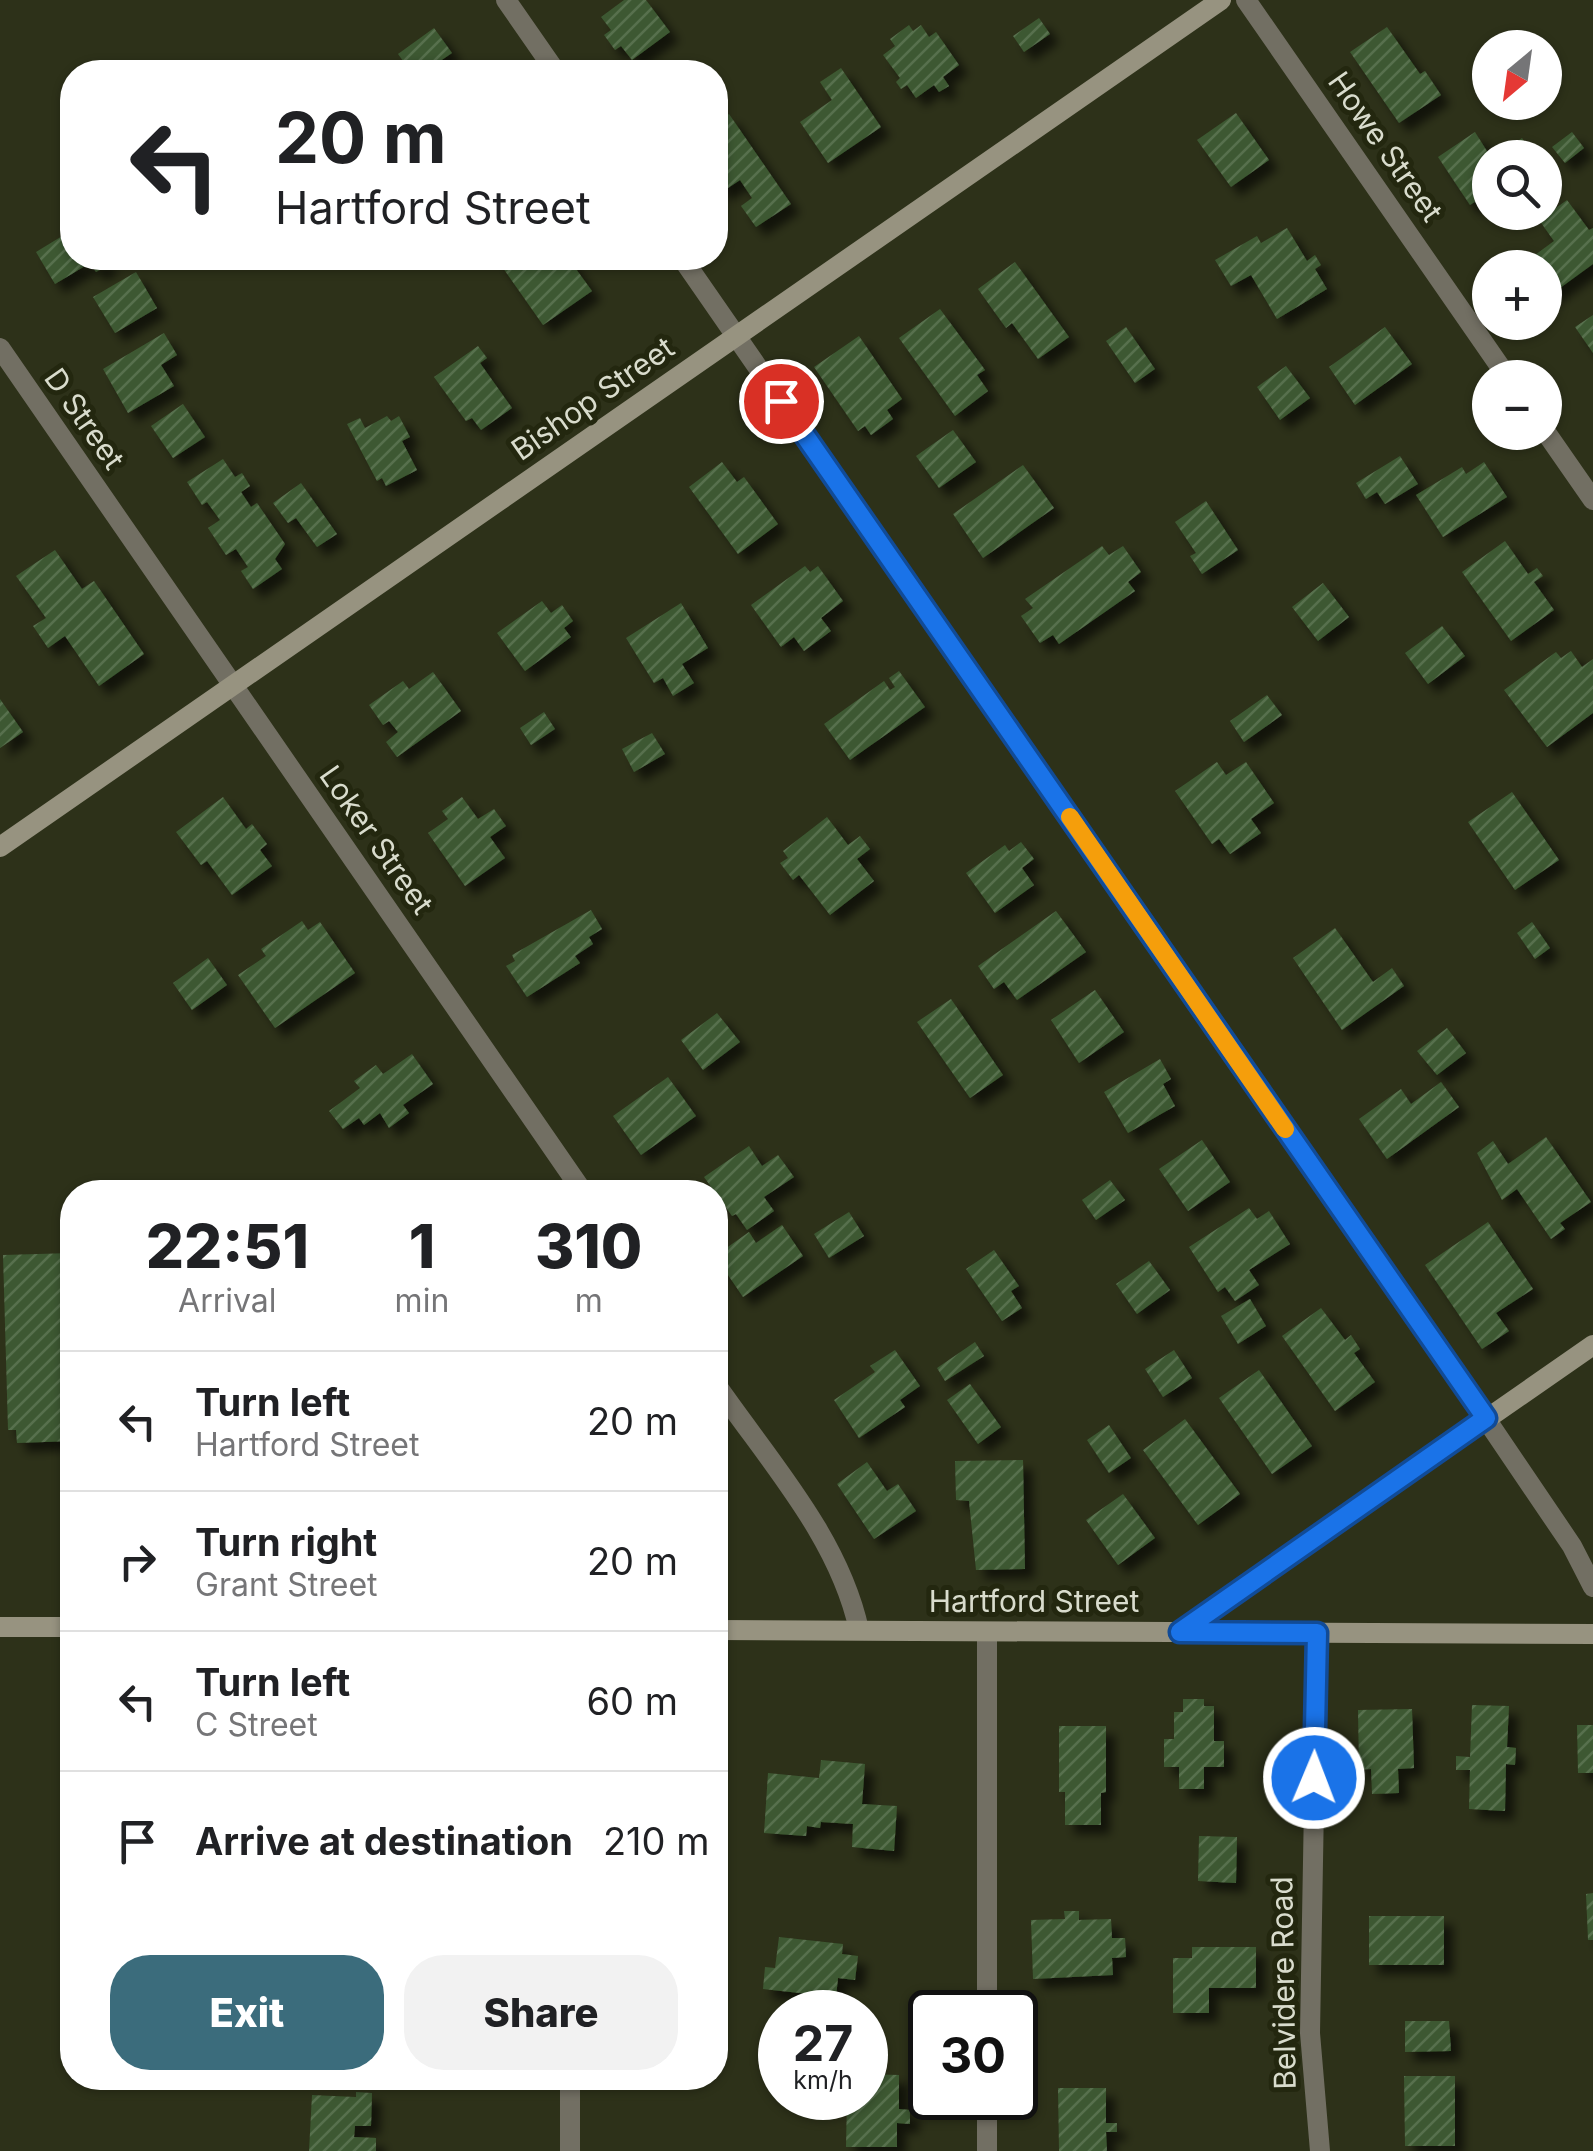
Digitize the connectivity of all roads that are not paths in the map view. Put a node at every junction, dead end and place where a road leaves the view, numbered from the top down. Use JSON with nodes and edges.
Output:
{"nodes":[{"id":1,"x":506,"y":0,"type":"edge"},
{"id":2,"x":1220,"y":0,"type":"edge"},
{"id":3,"x":1246,"y":0,"type":"edge"},
{"id":4,"x":548,"y":60,"type":"edge"},
{"id":5,"x":690,"y":270,"type":"edge"},
{"id":6,"x":736,"y":336,"type":"junction"},
{"id":7,"x":0,"y":348,"type":"edge"},
{"id":8,"x":1496,"y":360,"type":"edge"},
{"id":9,"x":1558,"y":450,"type":"edge"},
{"id":10,"x":1593,"y":500,"type":"edge"},
{"id":11,"x":120,"y":522,"type":"joint"},
{"id":12,"x":232,"y":686,"type":"junction"},
{"id":13,"x":0,"y":847,"type":"edge"},
{"id":14,"x":575,"y":1180,"type":"edge"},
{"id":15,"x":1593,"y":1345,"type":"edge"},
{"id":16,"x":728,"y":1402,"type":"edge"},
{"id":17,"x":1486,"y":1418,"type":"junction"},
{"id":18,"x":1593,"y":1587,"type":"edge"},
{"id":19,"x":0,"y":1627,"type":"edge"},
{"id":20,"x":60,"y":1627,"type":"edge"},
{"id":21,"x":728,"y":1630,"type":"edge"},
{"id":22,"x":859,"y":1630,"type":"junction"},
{"id":23,"x":987,"y":1632,"type":"junction"},
{"id":24,"x":1180,"y":1632,"type":"junction"},
{"id":25,"x":1317,"y":1633,"type":"junction"},
{"id":26,"x":1593,"y":1634,"type":"edge"},
{"id":27,"x":987,"y":1990,"type":"edge"},
{"id":28,"x":570,"y":2090,"type":"edge"},
{"id":29,"x":987,"y":2120,"type":"edge"},
{"id":30,"x":570,"y":2151,"type":"edge"},
{"id":31,"x":986,"y":2151,"type":"edge"},
{"id":32,"x":1320,"y":2151,"type":"edge"}],
"edges":[{"from":1,"to":4,"type":"street"},
{"from":2,"to":6,"type":"street","name":"Bishop Street"},
{"from":3,"to":8,"type":"street","name":"Howe Street"},
{"from":5,"to":6,"type":"street"},
{"from":6,"to":12,"type":"street","name":"Bishop Street"},
{"from":6,"to":17,"type":"street"},
{"from":7,"to":11,"type":"street","name":"D Street"},
{"from":9,"to":10,"type":"street"},
{"from":11,"to":12,"type":"street","name":"Loker Street"},
{"from":12,"to":13,"type":"street","name":"Bishop Street"},
{"from":12,"to":14,"type":"street","name":"Loker Street"},
{"from":15,"to":17,"type":"street"},
{"from":16,"to":22,"type":"street"},
{"from":17,"to":18,"type":"street"},
{"from":17,"to":24,"type":"street"},
{"from":19,"to":20,"type":"street"},
{"from":21,"to":22,"type":"street","name":"Hartford Street"},
{"from":22,"to":23,"type":"street","name":"Hartford Street"},
{"from":23,"to":24,"type":"street","name":"Hartford Street"},
{"from":23,"to":27,"type":"street"},
{"from":24,"to":25,"type":"street","name":"Hartford Street"},
{"from":25,"to":26,"type":"street","name":"Hartford Street"},
{"from":25,"to":32,"type":"street","name":"Belvidere Road"},
{"from":28,"to":30,"type":"street"},
{"from":29,"to":31,"type":"street"}]}
